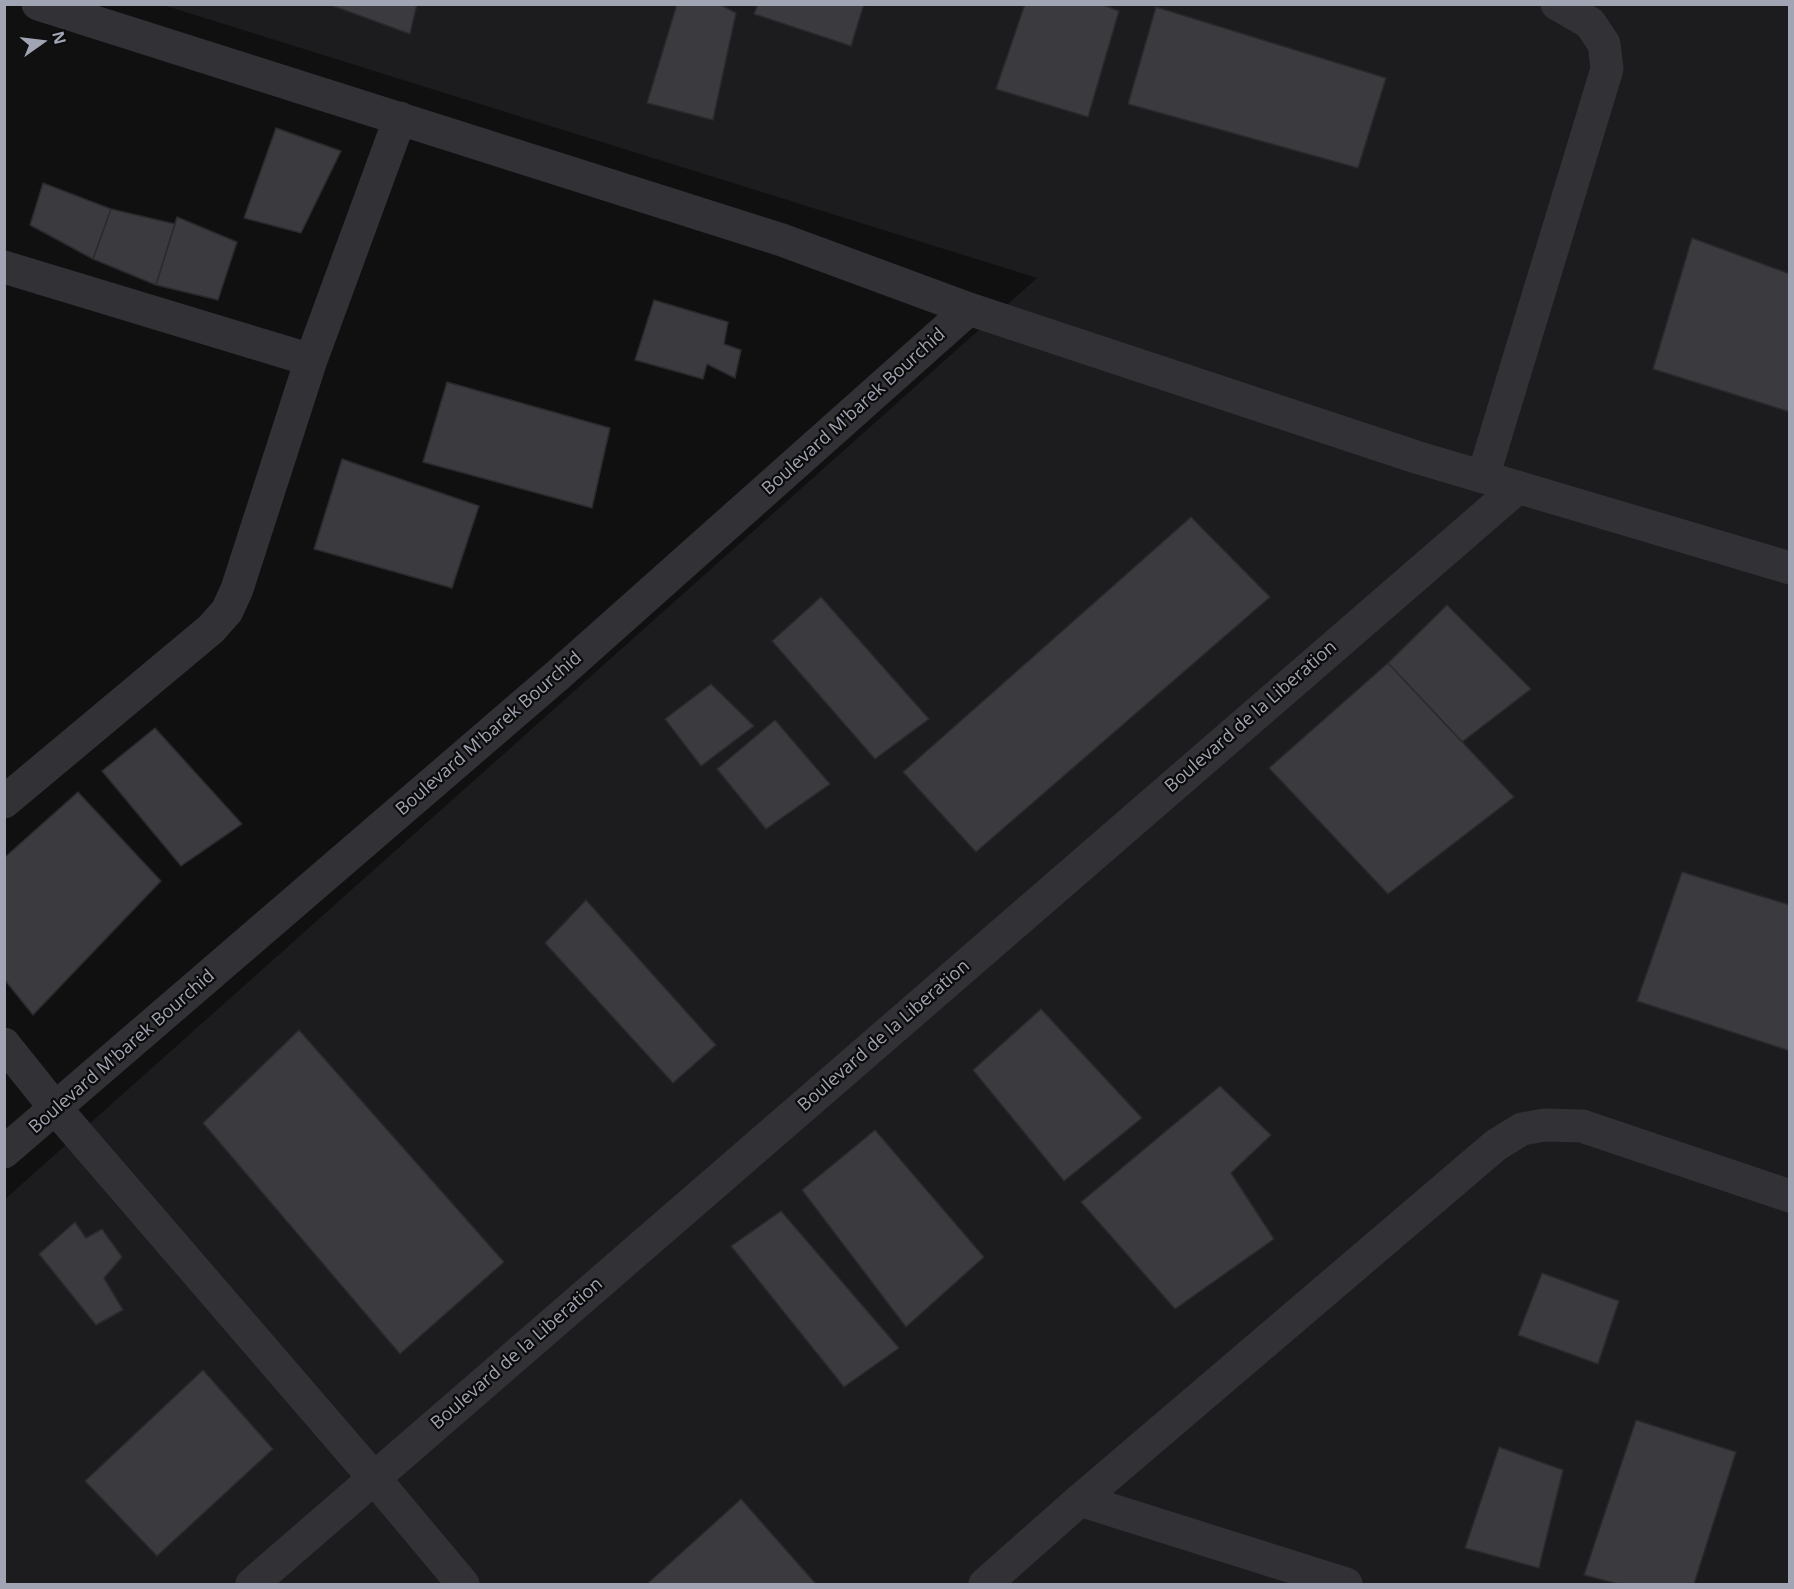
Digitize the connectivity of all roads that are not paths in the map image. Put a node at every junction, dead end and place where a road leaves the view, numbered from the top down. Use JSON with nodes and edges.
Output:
{"nodes":[{"id":1,"x":38,"y":4,"type":"edge"},
{"id":2,"x":1557,"y":4,"type":"edge"},
{"id":3,"x":400,"y":118,"type":"junction"},
{"id":4,"x":4,"y":267,"type":"edge"},
{"id":5,"x":969,"y":309,"type":"junction"},
{"id":6,"x":311,"y":360,"type":"junction"},
{"id":7,"x":1483,"y":477,"type":"junction"},
{"id":8,"x":1517,"y":488,"type":"junction"},
{"id":9,"x":1790,"y":568,"type":"edge"},
{"id":10,"x":10,"y":786,"type":"edge"},
{"id":11,"x":4,"y":1044,"type":"edge"},
{"id":12,"x":56,"y":1109,"type":"junction"},
{"id":13,"x":4,"y":1152,"type":"edge"},
{"id":14,"x":1790,"y":1196,"type":"edge"},
{"id":15,"x":374,"y":1478,"type":"junction"},
{"id":16,"x":1080,"y":1500,"type":"junction"},
{"id":17,"x":252,"y":1584,"type":"edge"},
{"id":18,"x":463,"y":1584,"type":"edge"},
{"id":19,"x":985,"y":1584,"type":"edge"},
{"id":20,"x":1346,"y":1584,"type":"edge"}],
"edges":[{"from":1,"to":3,"type":"street"},
{"from":2,"to":7,"type":"street"},
{"from":3,"to":5,"type":"street"},
{"from":3,"to":6,"type":"street"},
{"from":4,"to":6,"type":"street"},
{"from":5,"to":7,"type":"street"},
{"from":5,"to":12,"type":"street","name":"Boulevard M'barek Bourchid"},
{"from":6,"to":10,"type":"street"},
{"from":7,"to":8,"type":"street"},
{"from":8,"to":9,"type":"street"},
{"from":8,"to":15,"type":"street","name":"Boulevard de la Liberation"},
{"from":11,"to":12,"type":"street"},
{"from":12,"to":13,"type":"street","name":"Boulevard M'barek Bourchid"},
{"from":12,"to":15,"type":"street"},
{"from":14,"to":16,"type":"street"},
{"from":15,"to":17,"type":"street","name":"Boulevard de la Liberation"},
{"from":15,"to":18,"type":"street"},
{"from":16,"to":19,"type":"street"},
{"from":16,"to":20,"type":"street"}]}
